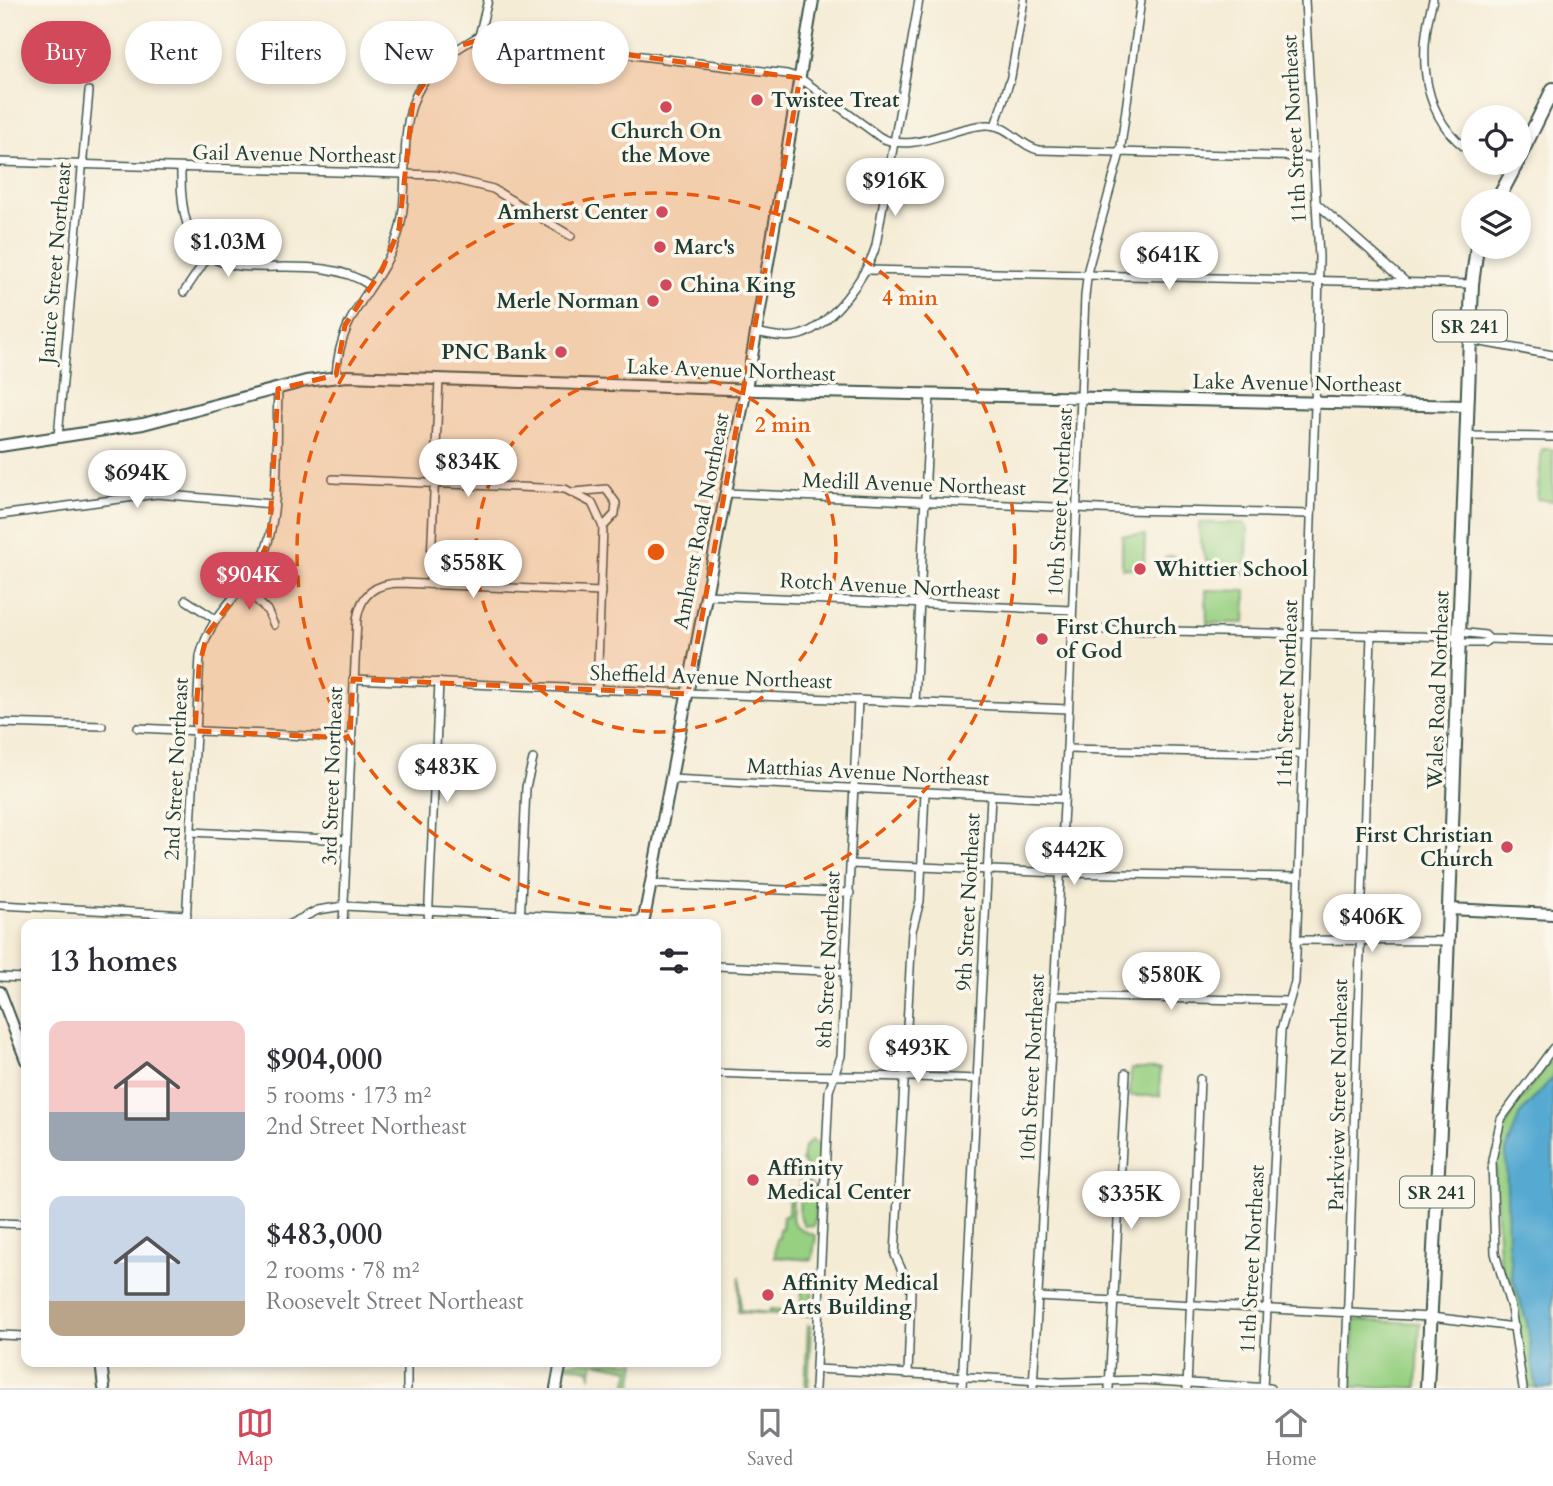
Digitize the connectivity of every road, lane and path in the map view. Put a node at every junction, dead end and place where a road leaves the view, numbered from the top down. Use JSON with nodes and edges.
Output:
{"nodes":[{"id":1,"x":488,"y":0,"type":"edge"},
{"id":2,"x":813,"y":0,"type":"edge"},
{"id":3,"x":919,"y":0,"type":"edge"},
{"id":4,"x":1024,"y":0,"type":"edge"},
{"id":5,"x":1141,"y":0,"type":"edge"},
{"id":6,"x":1305,"y":0,"type":"edge"},
{"id":7,"x":1433,"y":0,"type":"edge"},
{"id":8,"x":483,"y":21,"type":"edge"},
{"id":9,"x":629,"y":54,"type":"edge"},
{"id":10,"x":800,"y":78,"type":"junction"},
{"id":11,"x":424,"y":84,"type":"edge"},
{"id":12,"x":1553,"y":89,"type":"edge"},
{"id":13,"x":89,"y":91,"type":"dead end"},
{"id":14,"x":995,"y":125,"type":"junction"},
{"id":15,"x":1531,"y":134,"type":"edge"},
{"id":16,"x":895,"y":143,"type":"junction"},
{"id":17,"x":1461,"y":144,"type":"edge"},
{"id":18,"x":1119,"y":153,"type":"junction"},
{"id":19,"x":1314,"y":157,"type":"junction"},
{"id":20,"x":0,"y":162,"type":"edge"},
{"id":21,"x":81,"y":166,"type":"junction"},
{"id":22,"x":181,"y":170,"type":"junction"},
{"id":23,"x":406,"y":173,"type":"junction"},
{"id":24,"x":1316,"y":203,"type":"junction"},
{"id":25,"x":571,"y":236,"type":"dead end"},
{"id":26,"x":209,"y":255,"type":"junction"},
{"id":27,"x":1476,"y":259,"type":"edge"},
{"id":28,"x":868,"y":270,"type":"junction"},
{"id":29,"x":1087,"y":276,"type":"junction"},
{"id":30,"x":1319,"y":281,"type":"junction"},
{"id":31,"x":1408,"y":283,"type":"junction"},
{"id":32,"x":1472,"y":284,"type":"junction"},
{"id":33,"x":371,"y":286,"type":"junction"},
{"id":34,"x":184,"y":292,"type":"dead end"},
{"id":35,"x":756,"y":332,"type":"junction"},
{"id":36,"x":1470,"y":340,"type":"junction"},
{"id":37,"x":1553,"y":355,"type":"edge"},
{"id":38,"x":336,"y":376,"type":"junction"},
{"id":39,"x":439,"y":379,"type":"junction"},
{"id":40,"x":278,"y":389,"type":"junction"},
{"id":41,"x":746,"y":390,"type":"junction"},
{"id":42,"x":930,"y":394,"type":"junction"},
{"id":43,"x":1082,"y":399,"type":"junction"},
{"id":44,"x":1315,"y":403,"type":"junction"},
{"id":45,"x":1468,"y":406,"type":"junction"},
{"id":46,"x":1467,"y":436,"type":"junction"},
{"id":47,"x":58,"y":437,"type":"junction"},
{"id":48,"x":1553,"y":437,"type":"edge"},
{"id":49,"x":0,"y":446,"type":"edge"},
{"id":50,"x":333,"y":479,"type":"dead end"},
{"id":51,"x":434,"y":483,"type":"junction"},
{"id":52,"x":575,"y":492,"type":"junction"},
{"id":53,"x":726,"y":493,"type":"junction"},
{"id":54,"x":925,"y":502,"type":"junction"},
{"id":55,"x":274,"y":504,"type":"junction"},
{"id":56,"x":1077,"y":508,"type":"junction"},
{"id":57,"x":1311,"y":514,"type":"junction"},
{"id":58,"x":0,"y":515,"type":"edge"},
{"id":59,"x":603,"y":527,"type":"junction"},
{"id":60,"x":430,"y":584,"type":"junction"},
{"id":61,"x":242,"y":586,"type":"junction"},
{"id":62,"x":601,"y":592,"type":"junction"},
{"id":63,"x":706,"y":595,"type":"junction"},
{"id":64,"x":186,"y":600,"type":"dead end"},
{"id":65,"x":920,"y":605,"type":"junction"},
{"id":66,"x":1072,"y":610,"type":"junction"},
{"id":67,"x":215,"y":619,"type":"junction"},
{"id":68,"x":274,"y":625,"type":"dead end"},
{"id":69,"x":1072,"y":629,"type":"junction"},
{"id":70,"x":1307,"y":634,"type":"junction"},
{"id":71,"x":1371,"y":635,"type":"junction"},
{"id":72,"x":1459,"y":637,"type":"junction"},
{"id":73,"x":1553,"y":641,"type":"edge"},
{"id":74,"x":353,"y":680,"type":"junction"},
{"id":75,"x":439,"y":682,"type":"junction"},
{"id":76,"x":597,"y":690,"type":"junction"},
{"id":77,"x":688,"y":694,"type":"junction"},
{"id":78,"x":858,"y":700,"type":"junction"},
{"id":79,"x":915,"y":703,"type":"junction"},
{"id":80,"x":1068,"y":709,"type":"junction"},
{"id":81,"x":0,"y":723,"type":"edge"},
{"id":82,"x":102,"y":726,"type":"dead end"},
{"id":83,"x":138,"y":729,"type":"dead end"},
{"id":84,"x":195,"y":731,"type":"junction"},
{"id":85,"x":350,"y":738,"type":"junction"},
{"id":86,"x":1067,"y":749,"type":"junction"},
{"id":87,"x":1303,"y":754,"type":"junction"},
{"id":88,"x":533,"y":759,"type":"dead end"},
{"id":89,"x":671,"y":779,"type":"junction"},
{"id":90,"x":854,"y":789,"type":"junction"},
{"id":91,"x":925,"y":792,"type":"junction"},
{"id":92,"x":992,"y":796,"type":"junction"},
{"id":93,"x":1064,"y":799,"type":"junction"},
{"id":94,"x":191,"y":832,"type":"junction"},
{"id":95,"x":346,"y":839,"type":"junction"},
{"id":96,"x":851,"y":864,"type":"junction"},
{"id":97,"x":921,"y":868,"type":"junction"},
{"id":98,"x":987,"y":870,"type":"junction"},
{"id":99,"x":1060,"y":873,"type":"junction"},
{"id":100,"x":1298,"y":877,"type":"junction"},
{"id":101,"x":651,"y":884,"type":"junction"},
{"id":102,"x":850,"y":893,"type":"junction"},
{"id":103,"x":0,"y":905,"type":"edge"},
{"id":104,"x":344,"y":906,"type":"junction"},
{"id":105,"x":1449,"y":909,"type":"junction"},
{"id":106,"x":429,"y":911,"type":"junction"},
{"id":107,"x":1553,"y":914,"type":"edge"},
{"id":108,"x":187,"y":915,"type":"junction"},
{"id":109,"x":187,"y":919,"type":"edge"},
{"id":110,"x":300,"y":919,"type":"edge"},
{"id":111,"x":343,"y":919,"type":"edge"},
{"id":112,"x":428,"y":919,"type":"edge"},
{"id":113,"x":510,"y":919,"type":"edge"},
{"id":114,"x":520,"y":919,"type":"edge"},
{"id":115,"x":644,"y":919,"type":"edge"},
{"id":116,"x":1296,"y":940,"type":"junction"},
{"id":117,"x":1359,"y":940,"type":"junction"},
{"id":118,"x":1448,"y":941,"type":"junction"},
{"id":119,"x":721,"y":966,"type":"edge"},
{"id":120,"x":845,"y":972,"type":"junction"},
{"id":121,"x":0,"y":977,"type":"edge"},
{"id":122,"x":21,"y":978,"type":"edge"},
{"id":123,"x":0,"y":992,"type":"edge"},
{"id":124,"x":1054,"y":996,"type":"junction"},
{"id":125,"x":1289,"y":1001,"type":"junction"},
{"id":126,"x":21,"y":1047,"type":"edge"},
{"id":127,"x":1553,"y":1048,"type":"edge"},
{"id":128,"x":721,"y":1073,"type":"edge"},
{"id":129,"x":1125,"y":1073,"type":"dead end"},
{"id":130,"x":835,"y":1075,"type":"junction"},
{"id":131,"x":905,"y":1076,"type":"junction"},
{"id":132,"x":976,"y":1079,"type":"junction"},
{"id":133,"x":1200,"y":1079,"type":"dead end"},
{"id":134,"x":0,"y":1223,"type":"edge"},
{"id":135,"x":21,"y":1224,"type":"edge"},
{"id":136,"x":1037,"y":1297,"type":"junction"},
{"id":137,"x":1114,"y":1300,"type":"junction"},
{"id":138,"x":1190,"y":1304,"type":"junction"},
{"id":139,"x":1267,"y":1310,"type":"junction"},
{"id":140,"x":1349,"y":1314,"type":"junction"},
{"id":141,"x":1431,"y":1317,"type":"junction"},
{"id":142,"x":1515,"y":1327,"type":"junction"},
{"id":143,"x":0,"y":1335,"type":"edge"},
{"id":144,"x":21,"y":1336,"type":"edge"},
{"id":145,"x":102,"y":1367,"type":"edge"},
{"id":146,"x":408,"y":1367,"type":"edge"},
{"id":147,"x":560,"y":1367,"type":"edge"},
{"id":148,"x":816,"y":1369,"type":"junction"},
{"id":149,"x":908,"y":1374,"type":"junction"},
{"id":150,"x":962,"y":1376,"type":"junction"},
{"id":151,"x":1033,"y":1384,"type":"edge"},
{"id":152,"x":1110,"y":1384,"type":"edge"},
{"id":153,"x":1187,"y":1385,"type":"edge"},
{"id":154,"x":103,"y":1388,"type":"edge"},
{"id":155,"x":407,"y":1388,"type":"edge"},
{"id":156,"x":556,"y":1388,"type":"edge"},
{"id":157,"x":815,"y":1388,"type":"edge"},
{"id":158,"x":962,"y":1388,"type":"edge"},
{"id":159,"x":1263,"y":1388,"type":"edge"},
{"id":160,"x":1270,"y":1388,"type":"edge"},
{"id":161,"x":1345,"y":1388,"type":"edge"},
{"id":162,"x":1427,"y":1388,"type":"edge"},
{"id":163,"x":1523,"y":1388,"type":"edge"}],
"edges":[{"from":1,"to":8,"type":"street"},
{"from":2,"to":10,"type":"street","name":"Amherst Road Northeast"},
{"from":3,"to":16,"type":"street"},
{"from":4,"to":14,"type":"street"},
{"from":5,"to":18,"type":"street","name":"10th Street Northeast"},
{"from":6,"to":19,"type":"street","name":"11th Street Northeast"},
{"from":7,"to":17,"type":"street"},
{"from":9,"to":10,"type":"street"},
{"from":10,"to":16,"type":"street"},
{"from":10,"to":35,"type":"street","name":"Amherst Road Northeast"},
{"from":11,"to":23,"type":"street"},
{"from":12,"to":15,"type":"main road"},
{"from":13,"to":21,"type":"street","name":"Janice Street Northeast"},
{"from":14,"to":16,"type":"street"},
{"from":14,"to":18,"type":"street"},
{"from":16,"to":28,"type":"street"},
{"from":18,"to":19,"type":"street"},
{"from":18,"to":29,"type":"street","name":"10th Street Northeast"},
{"from":19,"to":24,"type":"street","name":"11th Street Northeast"},
{"from":20,"to":21,"type":"street","name":"Gail Avenue Northeast"},
{"from":21,"to":22,"type":"street","name":"Gail Avenue Northeast"},
{"from":21,"to":47,"type":"street","name":"Janice Street Northeast"},
{"from":22,"to":23,"type":"street","name":"Gail Avenue Northeast"},
{"from":22,"to":26,"type":"street"},
{"from":23,"to":25,"type":"street","name":"Gail Avenue Northeast"},
{"from":23,"to":33,"type":"street"},
{"from":24,"to":30,"type":"street","name":"11th Street Northeast"},
{"from":24,"to":31,"type":"street"},
{"from":26,"to":33,"type":"street"},
{"from":26,"to":34,"type":"street"},
{"from":27,"to":32,"type":"main road","name":"Wales Road Northeast","number":"SR 241"},
{"from":28,"to":29,"type":"street"},
{"from":28,"to":35,"type":"street"},
{"from":29,"to":30,"type":"street"},
{"from":29,"to":43,"type":"street","name":"10th Street Northeast"},
{"from":30,"to":31,"type":"street"},
{"from":30,"to":44,"type":"street","name":"11th Street Northeast"},
{"from":31,"to":32,"type":"street"},
{"from":32,"to":36,"type":"main road","name":"Wales Road Northeast","number":"SR 241"},
{"from":33,"to":38,"type":"street"},
{"from":35,"to":41,"type":"street","name":"Amherst Road Northeast"},
{"from":36,"to":37,"type":"street"},
{"from":36,"to":45,"type":"main road","name":"Wales Road Northeast","number":"SR 241"},
{"from":38,"to":39,"type":"street","name":"Lake Avenue Northeast"},
{"from":38,"to":40,"type":"street","name":"Lake Avenue Northeast"},
{"from":39,"to":41,"type":"street","name":"Lake Avenue Northeast"},
{"from":39,"to":51,"type":"street"},
{"from":40,"to":47,"type":"street","name":"Lake Avenue Northeast"},
{"from":40,"to":55,"type":"street","name":"2nd Street Northeast"},
{"from":41,"to":42,"type":"street","name":"Lake Avenue Northeast"},
{"from":41,"to":53,"type":"street","name":"Amherst Road Northeast"},
{"from":42,"to":43,"type":"street","name":"Lake Avenue Northeast"},
{"from":42,"to":54,"type":"street"},
{"from":43,"to":44,"type":"street","name":"Lake Avenue Northeast"},
{"from":43,"to":56,"type":"street","name":"10th Street Northeast"},
{"from":44,"to":45,"type":"street","name":"Lake Avenue Northeast"},
{"from":44,"to":57,"type":"street","name":"11th Street Northeast"},
{"from":45,"to":46,"type":"main road","name":"Wales Road Northeast","number":"SR 241"},
{"from":46,"to":48,"type":"street"},
{"from":46,"to":72,"type":"main road","name":"Wales Road Northeast","number":"SR 241"},
{"from":47,"to":49,"type":"street","name":"Lake Avenue Northeast"},
{"from":50,"to":51,"type":"street"},
{"from":51,"to":52,"type":"street"},
{"from":51,"to":60,"type":"street"},
{"from":52,"to":59,"type":"street"},
{"from":52,"to":59,"type":"street"},
{"from":53,"to":54,"type":"street","name":"Medill Avenue Northeast"},
{"from":53,"to":63,"type":"street","name":"Amherst Road Northeast"},
{"from":54,"to":56,"type":"street","name":"Medill Avenue Northeast"},
{"from":54,"to":65,"type":"street"},
{"from":55,"to":58,"type":"street"},
{"from":55,"to":61,"type":"street","name":"2nd Street Northeast"},
{"from":56,"to":57,"type":"street","name":"Medill Avenue Northeast"},
{"from":56,"to":66,"type":"street","name":"10th Street Northeast"},
{"from":57,"to":70,"type":"street","name":"11th Street Northeast"},
{"from":59,"to":62,"type":"street"},
{"from":60,"to":62,"type":"street","name":"3rd Street Northeast"},
{"from":60,"to":74,"type":"street","name":"3rd Street Northeast"},
{"from":61,"to":67,"type":"street","name":"2nd Street Northeast"},
{"from":61,"to":68,"type":"street"},
{"from":62,"to":76,"type":"street"},
{"from":63,"to":65,"type":"street","name":"Rotch Avenue Northeast"},
{"from":63,"to":77,"type":"street","name":"Amherst Road Northeast"},
{"from":64,"to":67,"type":"street"},
{"from":65,"to":66,"type":"street","name":"Rotch Avenue Northeast"},
{"from":65,"to":79,"type":"street"},
{"from":66,"to":69,"type":"street","name":"10th Street Northeast"},
{"from":67,"to":84,"type":"street","name":"2nd Street Northeast"},
{"from":69,"to":70,"type":"street"},
{"from":69,"to":80,"type":"street","name":"10th Street Northeast"},
{"from":70,"to":71,"type":"street"},
{"from":70,"to":87,"type":"street","name":"11th Street Northeast"},
{"from":71,"to":72,"type":"street"},
{"from":71,"to":117,"type":"street","name":"Parkview Street Northeast"},
{"from":72,"to":73,"type":"street"},
{"from":72,"to":105,"type":"main road","name":"Wales Road Northeast","number":"SR 241"},
{"from":74,"to":75,"type":"street","name":"Sheffield Avenue Northeast"},
{"from":74,"to":85,"type":"street","name":"3rd Street Northeast"},
{"from":75,"to":76,"type":"street","name":"Sheffield Avenue Northeast"},
{"from":75,"to":106,"type":"street"},
{"from":76,"to":77,"type":"street","name":"Sheffield Avenue Northeast"},
{"from":77,"to":78,"type":"street","name":"Sheffield Avenue Northeast"},
{"from":77,"to":89,"type":"street","name":"Amherst Road Northeast"},
{"from":78,"to":79,"type":"street","name":"Sheffield Avenue Northeast"},
{"from":78,"to":90,"type":"street","name":"8th Street Northeast"},
{"from":79,"to":80,"type":"street","name":"Sheffield Avenue Northeast"},
{"from":80,"to":86,"type":"street","name":"10th Street Northeast"},
{"from":81,"to":82,"type":"street"},
{"from":83,"to":84,"type":"street"},
{"from":84,"to":85,"type":"street"},
{"from":84,"to":94,"type":"street","name":"2nd Street Northeast"},
{"from":85,"to":95,"type":"street","name":"3rd Street Northeast"},
{"from":86,"to":87,"type":"street"},
{"from":86,"to":93,"type":"street","name":"10th Street Northeast"},
{"from":87,"to":100,"type":"street","name":"11th Street Northeast"},
{"from":88,"to":114,"type":"street"},
{"from":89,"to":90,"type":"street","name":"Matthias Avenue Northeast"},
{"from":89,"to":101,"type":"street","name":"Amherst Road Northeast"},
{"from":90,"to":91,"type":"street","name":"Matthias Avenue Northeast"},
{"from":90,"to":96,"type":"street","name":"8th Street Northeast"},
{"from":91,"to":92,"type":"street","name":"Matthias Avenue Northeast"},
{"from":91,"to":97,"type":"street"},
{"from":92,"to":93,"type":"street","name":"Matthias Avenue Northeast"},
{"from":92,"to":98,"type":"street","name":"9th Street Northeast"},
{"from":93,"to":99,"type":"street","name":"10th Street Northeast"},
{"from":94,"to":95,"type":"street"},
{"from":94,"to":108,"type":"street","name":"2nd Street Northeast"},
{"from":95,"to":104,"type":"street","name":"3rd Street Northeast"},
{"from":96,"to":97,"type":"street"},
{"from":96,"to":102,"type":"street","name":"8th Street Northeast"},
{"from":97,"to":98,"type":"street"},
{"from":97,"to":131,"type":"street"},
{"from":98,"to":99,"type":"street"},
{"from":98,"to":132,"type":"street","name":"9th Street Northeast"},
{"from":99,"to":100,"type":"street"},
{"from":99,"to":124,"type":"street","name":"10th Street Northeast"},
{"from":100,"to":116,"type":"street","name":"11th Street Northeast"},
{"from":101,"to":102,"type":"street"},
{"from":101,"to":115,"type":"street","name":"Amherst Road Northeast"},
{"from":102,"to":120,"type":"street","name":"8th Street Northeast"},
{"from":103,"to":108,"type":"street"},
{"from":104,"to":106,"type":"street"},
{"from":104,"to":110,"type":"street"},
{"from":104,"to":111,"type":"street","name":"3rd Street Northeast"},
{"from":105,"to":107,"type":"street"},
{"from":105,"to":118,"type":"main road","name":"Wales Road Northeast","number":"SR 241"},
{"from":106,"to":112,"type":"street"},
{"from":106,"to":113,"type":"street"},
{"from":108,"to":109,"type":"street","name":"2nd Street Northeast"},
{"from":116,"to":117,"type":"street"},
{"from":116,"to":125,"type":"street","name":"11th Street Northeast"},
{"from":117,"to":118,"type":"street"},
{"from":117,"to":140,"type":"street","name":"Parkview Street Northeast"},
{"from":118,"to":141,"type":"main road","name":"Wales Road Northeast","number":"SR 241"},
{"from":119,"to":120,"type":"street"},
{"from":120,"to":130,"type":"street","name":"8th Street Northeast"},
{"from":121,"to":122,"type":"street"},
{"from":123,"to":126,"type":"street"},
{"from":124,"to":125,"type":"street"},
{"from":124,"to":136,"type":"street","name":"10th Street Northeast"},
{"from":125,"to":139,"type":"street","name":"11th Street Northeast"},
{"from":127,"to":142,"type":"street"},
{"from":128,"to":130,"type":"street"},
{"from":129,"to":137,"type":"street"},
{"from":130,"to":131,"type":"street"},
{"from":130,"to":148,"type":"street","name":"8th Street Northeast"},
{"from":131,"to":132,"type":"street"},
{"from":131,"to":149,"type":"street"},
{"from":132,"to":150,"type":"street","name":"9th Street Northeast"},
{"from":133,"to":138,"type":"street"},
{"from":134,"to":135,"type":"street"},
{"from":136,"to":137,"type":"street"},
{"from":136,"to":151,"type":"street","name":"10th Street Northeast"},
{"from":137,"to":138,"type":"street"},
{"from":137,"to":152,"type":"street"},
{"from":138,"to":139,"type":"street"},
{"from":138,"to":153,"type":"street"},
{"from":139,"to":140,"type":"street"},
{"from":139,"to":159,"type":"street","name":"11th Street Northeast"},
{"from":140,"to":141,"type":"street"},
{"from":140,"to":161,"type":"street","name":"Parkview Street Northeast"},
{"from":141,"to":142,"type":"street"},
{"from":141,"to":162,"type":"main road","name":"Wales Road Northeast","number":"SR 241"},
{"from":142,"to":163,"type":"street"},
{"from":143,"to":144,"type":"street"},
{"from":145,"to":154,"type":"street"},
{"from":146,"to":155,"type":"street"},
{"from":147,"to":156,"type":"street"},
{"from":148,"to":149,"type":"street"},
{"from":148,"to":157,"type":"street","name":"8th Street Northeast"},
{"from":149,"to":150,"type":"street"},
{"from":150,"to":151,"type":"street"},
{"from":150,"to":158,"type":"street","name":"9th Street Northeast"},
{"from":151,"to":152,"type":"street"},
{"from":152,"to":153,"type":"street"},
{"from":153,"to":159,"type":"street"},
{"from":159,"to":160,"type":"street"}]}
